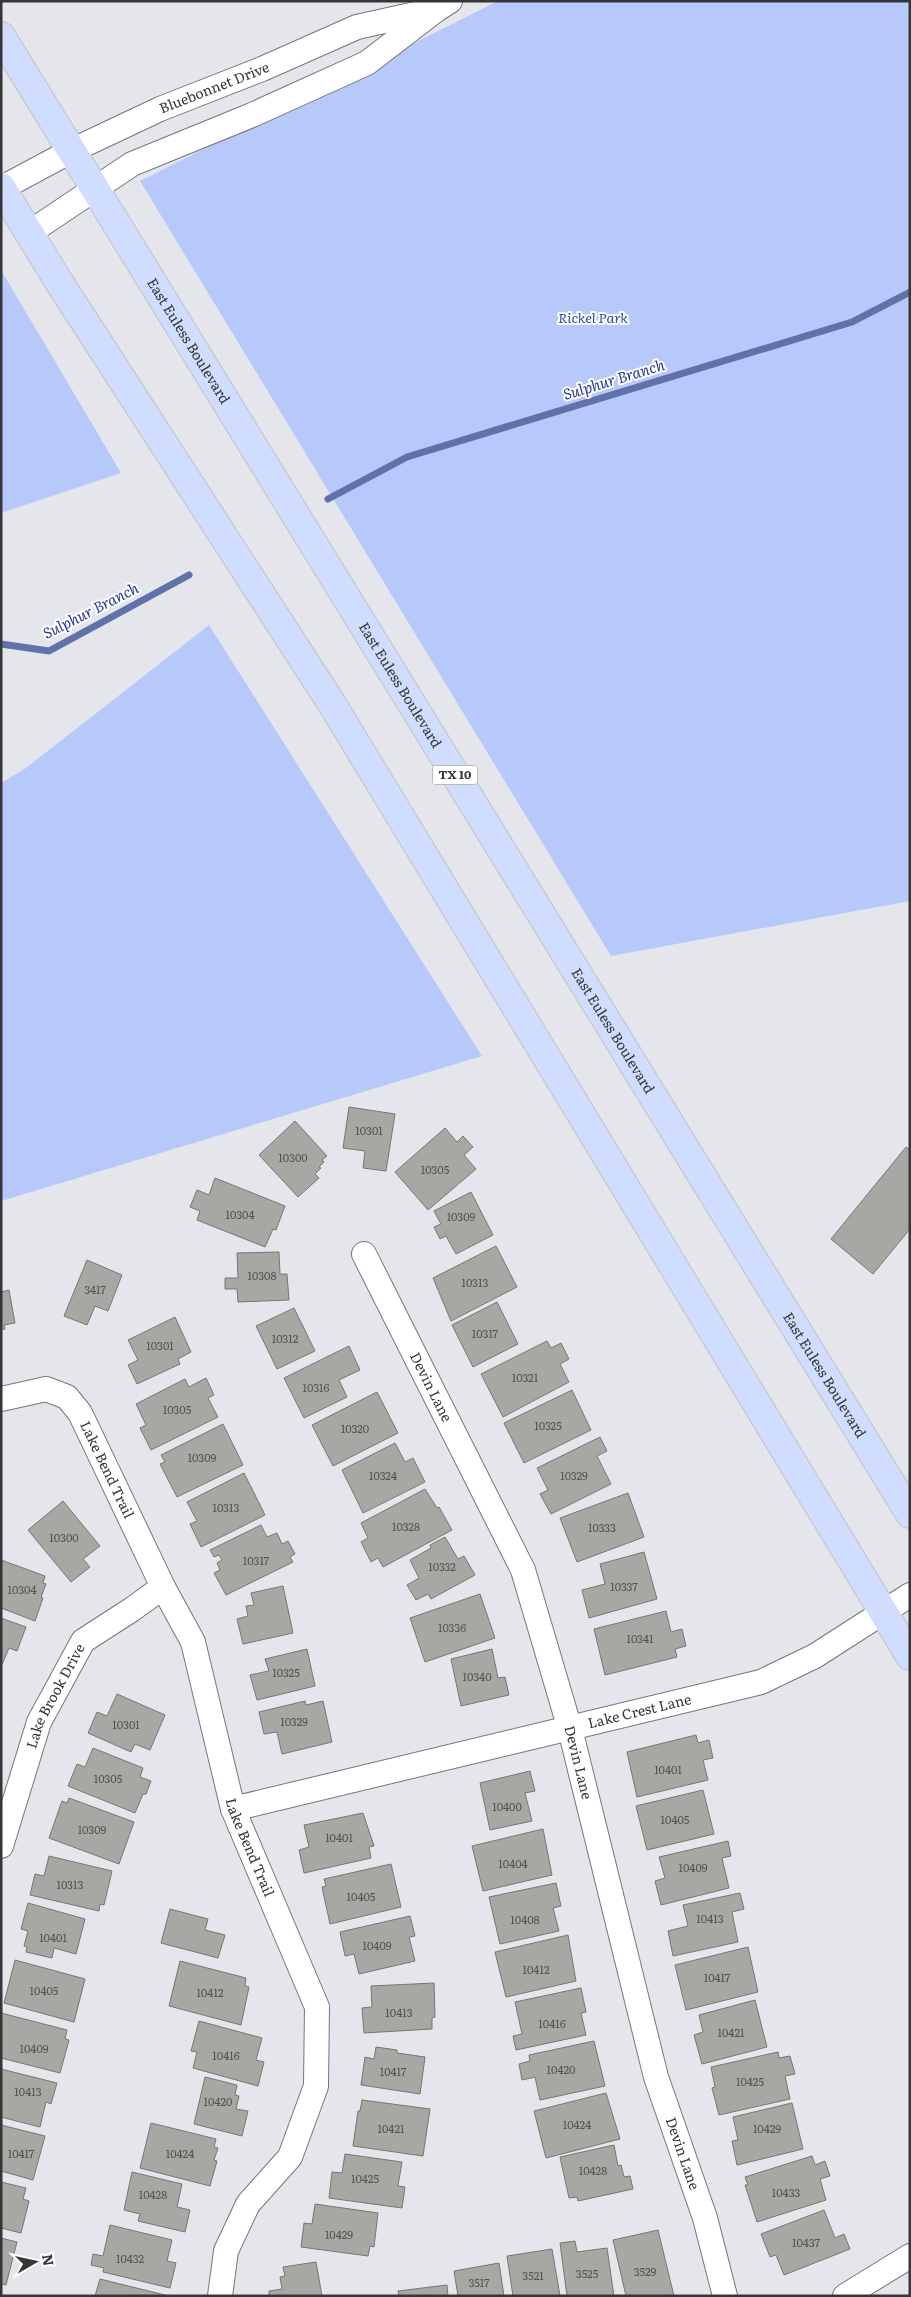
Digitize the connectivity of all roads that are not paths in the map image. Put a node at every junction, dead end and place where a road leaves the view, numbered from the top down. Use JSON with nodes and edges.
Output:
{"nodes":[{"id":1,"x":443,"y":5,"type":"edge"},
{"id":2,"x":1,"y":36,"type":"edge"},
{"id":3,"x":71,"y":150,"type":"junction"},
{"id":4,"x":2,"y":188,"type":"edge"},
{"id":5,"x":95,"y":189,"type":"junction"},
{"id":6,"x":29,"y":233,"type":"junction"},
{"id":7,"x":364,"y":1254,"type":"dead end"},
{"id":8,"x":1,"y":1399,"type":"edge"},
{"id":9,"x":910,"y":1514,"type":"edge"},
{"id":10,"x":164,"y":1587,"type":"junction"},
{"id":11,"x":910,"y":1595,"type":"edge"},
{"id":12,"x":883,"y":1612,"type":"junction"},
{"id":13,"x":910,"y":1656,"type":"edge"},
{"id":14,"x":570,"y":1729,"type":"junction"},
{"id":15,"x":233,"y":1809,"type":"junction"},
{"id":16,"x":1,"y":1846,"type":"edge"},
{"id":17,"x":910,"y":2256,"type":"edge"},
{"id":18,"x":220,"y":2296,"type":"edge"},
{"id":19,"x":725,"y":2296,"type":"edge"},
{"id":20,"x":845,"y":2296,"type":"edge"}],
"edges":[{"from":1,"to":3,"type":"street","name":"Bluebonnet Drive"},
{"from":1,"to":5,"type":"street","name":"Bluebonnet Drive"},
{"from":2,"to":3,"type":"main road","name":"East Euless Boulevard","number":"TX 10"},
{"from":3,"to":4,"type":"street","name":"Bluebonnet Drive"},
{"from":3,"to":5,"type":"main road","name":"East Euless Boulevard","number":"TX 10"},
{"from":4,"to":6,"type":"main road"},
{"from":5,"to":6,"type":"street","name":"Bluebonnet Drive"},
{"from":5,"to":9,"type":"main road","name":"East Euless Boulevard","number":"TX 10"},
{"from":6,"to":12,"type":"main road"},
{"from":7,"to":14,"type":"street","name":"Devin Lane"},
{"from":8,"to":10,"type":"street","name":"Lake Bend Trail"},
{"from":10,"to":15,"type":"street","name":"Lake Bend Trail"},
{"from":10,"to":16,"type":"street","name":"Lake Brook Drive"},
{"from":11,"to":12,"type":"street","name":"Lake Crest Lane"},
{"from":12,"to":13,"type":"main road"},
{"from":12,"to":14,"type":"street","name":"Lake Crest Lane"},
{"from":14,"to":15,"type":"street","name":"Lake Crest Lane"},
{"from":14,"to":19,"type":"street","name":"Devin Lane"},
{"from":15,"to":18,"type":"street","name":"Lake Bend Trail"},
{"from":17,"to":20,"type":"street"}]}
